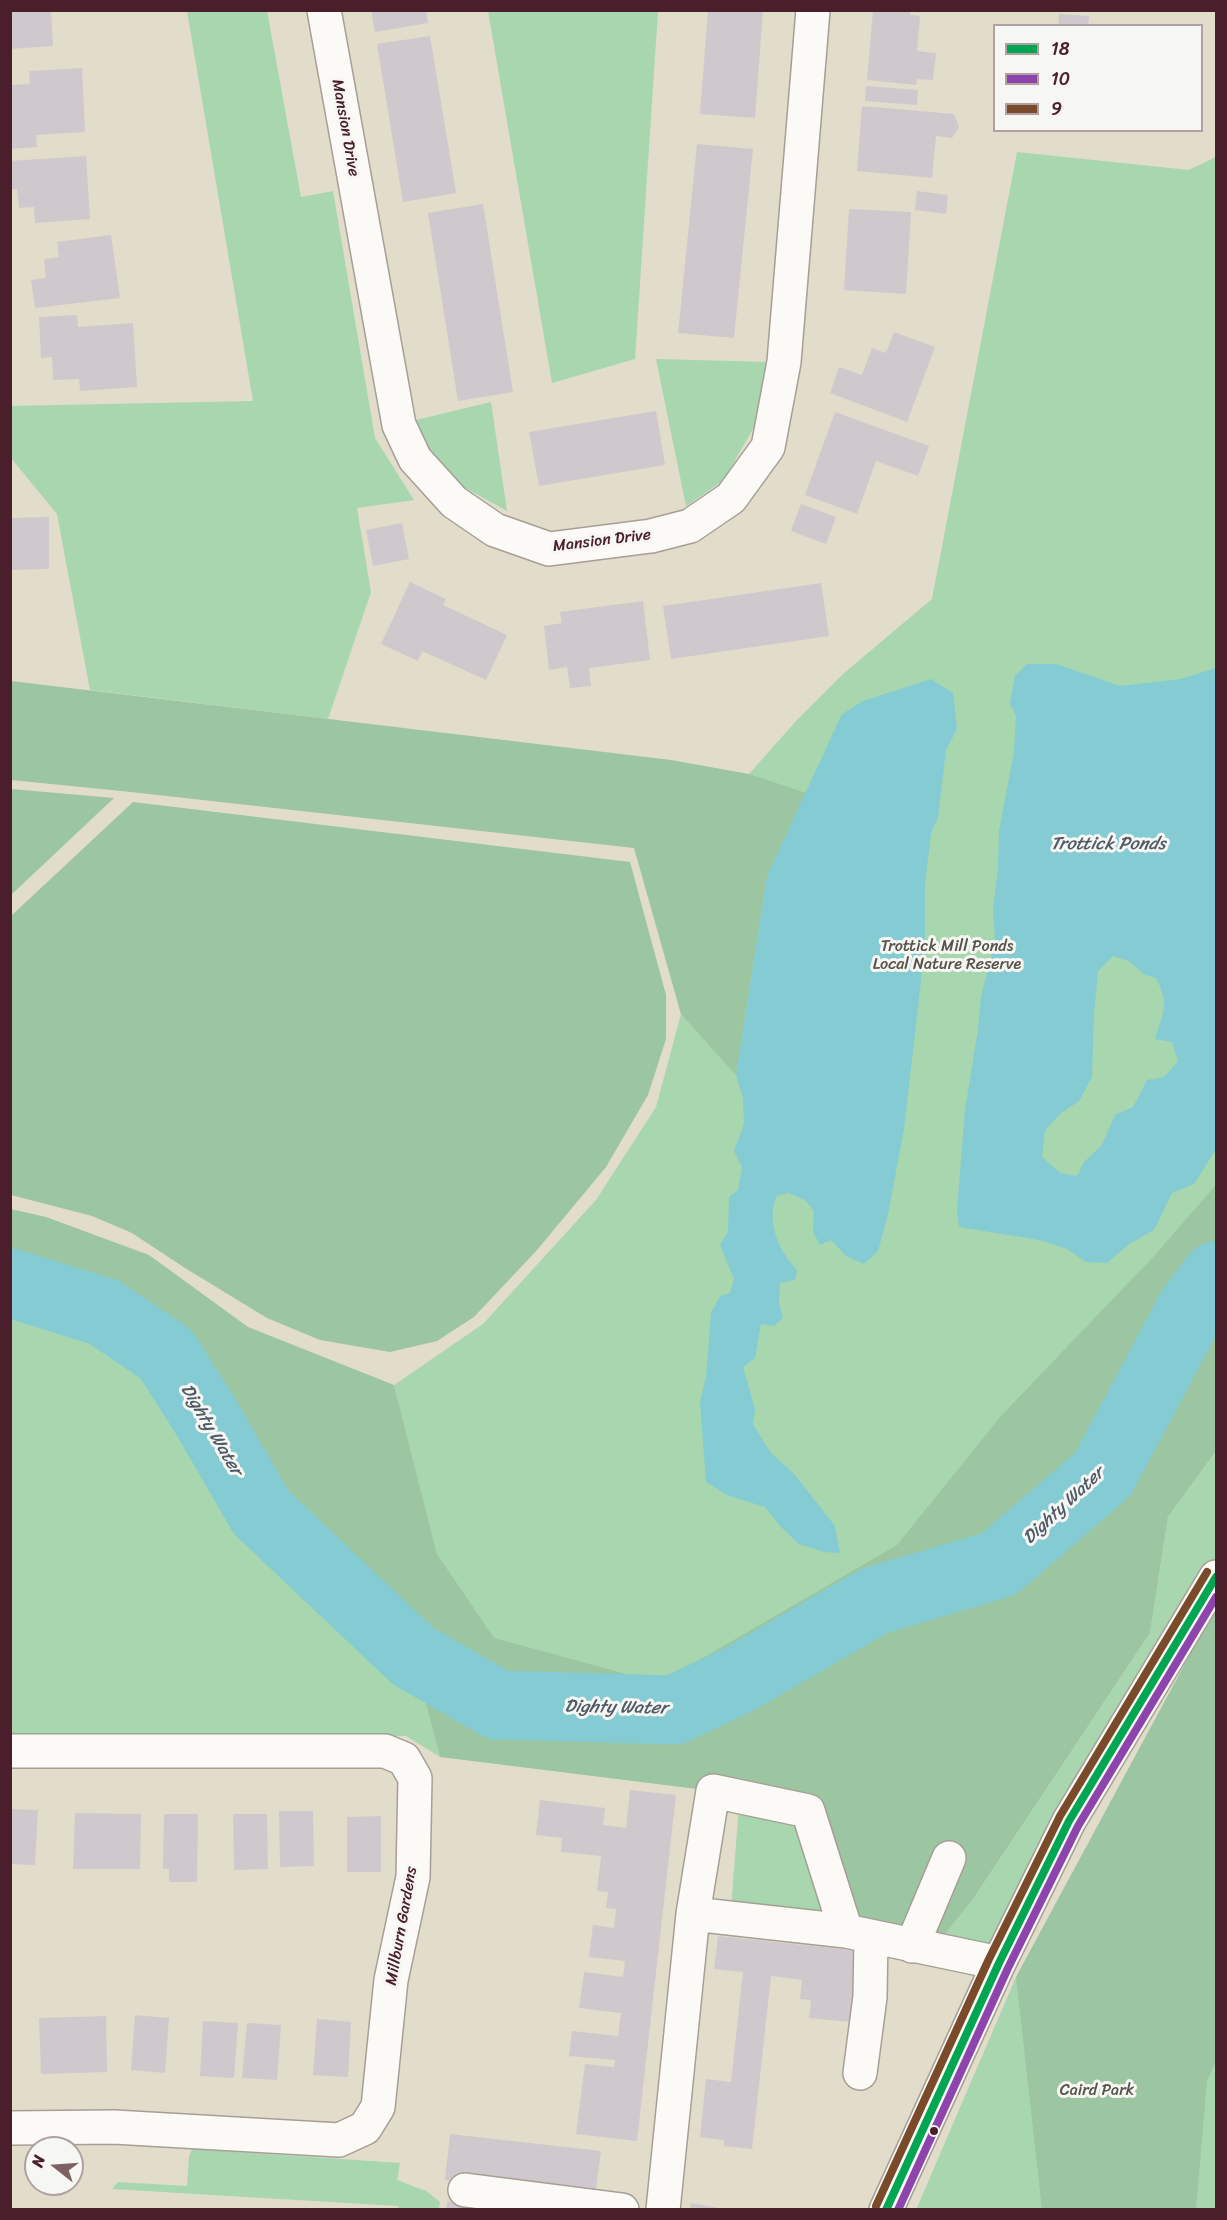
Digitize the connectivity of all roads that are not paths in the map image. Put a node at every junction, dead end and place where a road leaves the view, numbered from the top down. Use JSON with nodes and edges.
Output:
{"nodes":[{"id":1,"x":324,"y":10,"type":"edge"},
{"id":2,"x":813,"y":10,"type":"edge"},
{"id":3,"x":1216,"y":1577,"type":"edge"},
{"id":4,"x":10,"y":1751,"type":"edge"},
{"id":5,"x":949,"y":1858,"type":"dead end"},
{"id":6,"x":693,"y":1914,"type":"junction"},
{"id":7,"x":859,"y":1934,"type":"junction"},
{"id":8,"x":912,"y":1946,"type":"junction"},
{"id":9,"x":999,"y":1963,"type":"junction"},
{"id":10,"x":860,"y":2073,"type":"dead end"},
{"id":11,"x":10,"y":2128,"type":"edge"},
{"id":12,"x":465,"y":2190,"type":"dead end"},
{"id":13,"x":622,"y":2210,"type":"edge"},
{"id":14,"x":663,"y":2210,"type":"edge"},
{"id":15,"x":886,"y":2210,"type":"edge"}],
"edges":[{"from":1,"to":2,"type":"street","name":"Mansion Drive"},
{"from":3,"to":9,"type":"street"},
{"from":4,"to":11,"type":"street","name":"Millburn Gardens"},
{"from":5,"to":8,"type":"street"},
{"from":6,"to":7,"type":"street"},
{"from":6,"to":7,"type":"street"},
{"from":6,"to":14,"type":"street"},
{"from":7,"to":8,"type":"street"},
{"from":7,"to":10,"type":"street"},
{"from":8,"to":9,"type":"street"},
{"from":9,"to":15,"type":"street"},
{"from":12,"to":13,"type":"street"}]}
